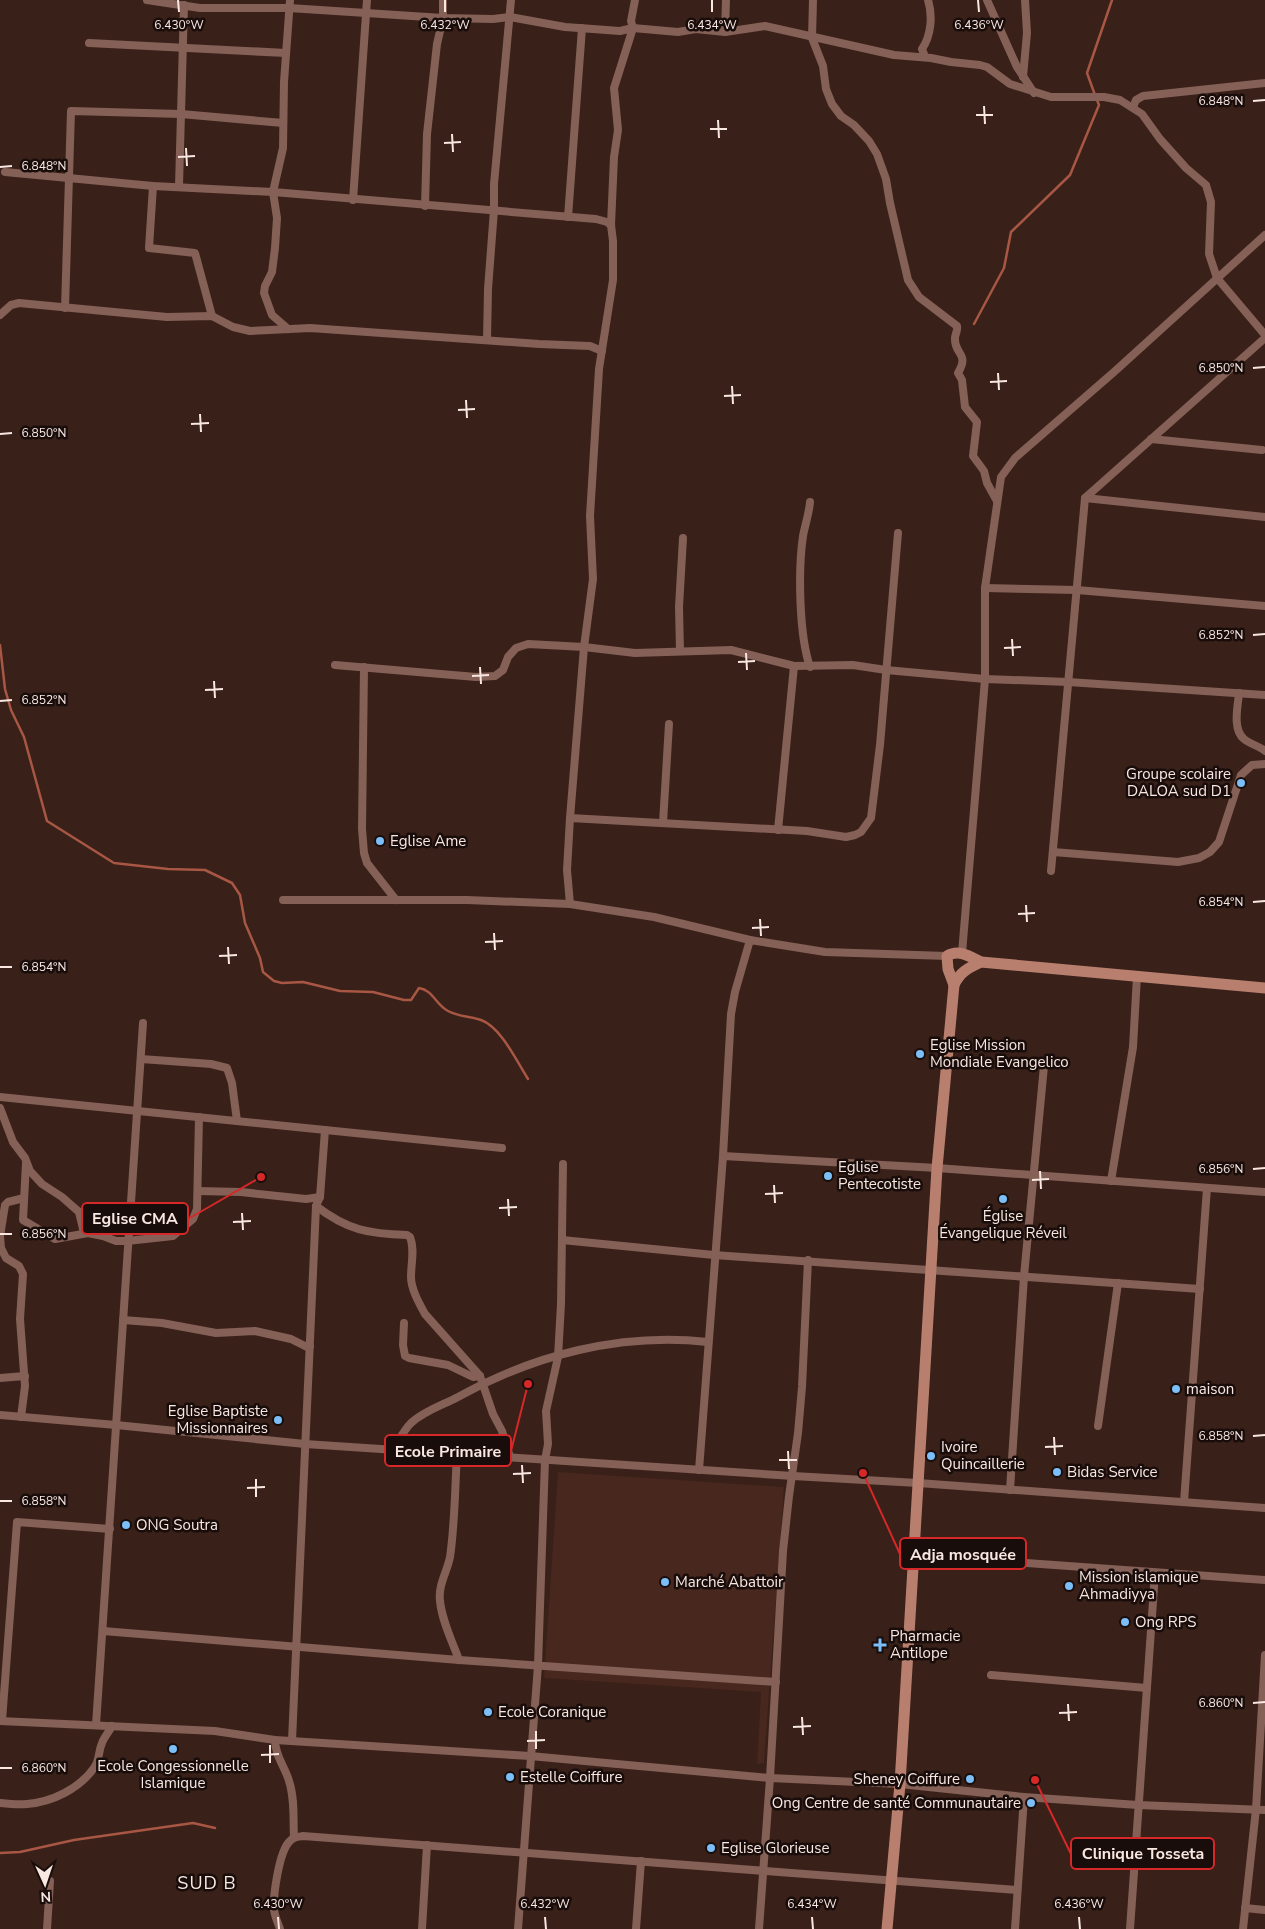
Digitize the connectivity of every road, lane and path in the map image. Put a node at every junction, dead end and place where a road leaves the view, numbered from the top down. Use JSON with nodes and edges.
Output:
{"nodes":[{"id":1,"x":147,"y":0,"type":"edge"},
{"id":2,"x":367,"y":0,"type":"edge"},
{"id":3,"x":443,"y":0,"type":"edge"},
{"id":4,"x":511,"y":0,"type":"edge"},
{"id":5,"x":635,"y":0,"type":"edge"},
{"id":6,"x":726,"y":0,"type":"edge"},
{"id":7,"x":813,"y":0,"type":"edge"},
{"id":8,"x":928,"y":0,"type":"edge"},
{"id":9,"x":987,"y":0,"type":"edge"},
{"id":10,"x":1026,"y":0,"type":"edge"},
{"id":11,"x":219,"y":4,"type":"edge"},
{"id":12,"x":290,"y":4,"type":"edge"},
{"id":13,"x":184,"y":6,"type":"junction"},
{"id":14,"x":367,"y":13,"type":"junction"},
{"id":15,"x":510,"y":17,"type":"junction"},
{"id":16,"x":443,"y":18,"type":"junction"},
{"id":17,"x":582,"y":28,"type":"junction"},
{"id":18,"x":632,"y":28,"type":"junction"},
{"id":19,"x":725,"y":32,"type":"junction"},
{"id":20,"x":812,"y":38,"type":"junction"},
{"id":21,"x":89,"y":43,"type":"dead end"},
{"id":22,"x":183,"y":48,"type":"junction"},
{"id":23,"x":286,"y":53,"type":"junction"},
{"id":24,"x":925,"y":57,"type":"junction"},
{"id":25,"x":1023,"y":77,"type":"junction"},
{"id":26,"x":1265,"y":83,"type":"edge"},
{"id":27,"x":1034,"y":93,"type":"junction"},
{"id":28,"x":1133,"y":107,"type":"junction"},
{"id":29,"x":181,"y":114,"type":"junction"},
{"id":30,"x":283,"y":122,"type":"junction"},
{"id":31,"x":5,"y":172,"type":"dead end"},
{"id":32,"x":67,"y":177,"type":"junction"},
{"id":33,"x":153,"y":186,"type":"junction"},
{"id":34,"x":179,"y":186,"type":"junction"},
{"id":35,"x":273,"y":192,"type":"junction"},
{"id":36,"x":353,"y":200,"type":"junction"},
{"id":37,"x":425,"y":206,"type":"junction"},
{"id":38,"x":494,"y":210,"type":"junction"},
{"id":39,"x":568,"y":217,"type":"junction"},
{"id":40,"x":611,"y":225,"type":"junction"},
{"id":41,"x":1265,"y":235,"type":"edge"},
{"id":42,"x":1217,"y":278,"type":"junction"},
{"id":43,"x":65,"y":308,"type":"junction"},
{"id":44,"x":0,"y":315,"type":"edge"},
{"id":45,"x":212,"y":316,"type":"junction"},
{"id":46,"x":288,"y":329,"type":"junction"},
{"id":47,"x":1265,"y":337,"type":"edge"},
{"id":48,"x":487,"y":340,"type":"junction"},
{"id":49,"x":602,"y":351,"type":"junction"},
{"id":50,"x":1152,"y":439,"type":"junction"},
{"id":51,"x":1262,"y":450,"type":"dead end"},
{"id":52,"x":1085,"y":498,"type":"junction"},
{"id":53,"x":996,"y":501,"type":"junction"},
{"id":54,"x":810,"y":502,"type":"dead end"},
{"id":55,"x":1265,"y":517,"type":"edge"},
{"id":56,"x":898,"y":533,"type":"dead end"},
{"id":57,"x":683,"y":538,"type":"dead end"},
{"id":58,"x":985,"y":588,"type":"junction"},
{"id":59,"x":1077,"y":590,"type":"junction"},
{"id":60,"x":1265,"y":606,"type":"edge"},
{"id":61,"x":584,"y":646,"type":"junction"},
{"id":62,"x":680,"y":651,"type":"junction"},
{"id":63,"x":335,"y":665,"type":"dead end"},
{"id":64,"x":794,"y":666,"type":"junction"},
{"id":65,"x":364,"y":667,"type":"junction"},
{"id":66,"x":810,"y":667,"type":"junction"},
{"id":67,"x":886,"y":670,"type":"junction"},
{"id":68,"x":985,"y":680,"type":"junction"},
{"id":69,"x":1068,"y":682,"type":"junction"},
{"id":70,"x":1239,"y":693,"type":"junction"},
{"id":71,"x":1265,"y":695,"type":"edge"},
{"id":72,"x":669,"y":724,"type":"dead end"},
{"id":73,"x":1265,"y":751,"type":"edge"},
{"id":74,"x":1265,"y":764,"type":"edge"},
{"id":75,"x":570,"y":818,"type":"junction"},
{"id":76,"x":663,"y":823,"type":"junction"},
{"id":77,"x":778,"y":830,"type":"junction"},
{"id":78,"x":1053,"y":852,"type":"junction"},
{"id":79,"x":1051,"y":871,"type":"dead end"},
{"id":80,"x":283,"y":900,"type":"dead end"},
{"id":81,"x":396,"y":900,"type":"junction"},
{"id":82,"x":570,"y":904,"type":"junction"},
{"id":83,"x":750,"y":940,"type":"junction"},
{"id":84,"x":962,"y":953,"type":"junction"},
{"id":85,"x":947,"y":956,"type":"junction"},
{"id":86,"x":981,"y":962,"type":"junction"},
{"id":87,"x":1137,"y":976,"type":"junction"},
{"id":88,"x":954,"y":985,"type":"junction"},
{"id":89,"x":1265,"y":988,"type":"edge"},
{"id":90,"x":143,"y":1024,"type":"dead end"},
{"id":91,"x":141,"y":1060,"type":"junction"},
{"id":92,"x":1044,"y":1066,"type":"dead end"},
{"id":93,"x":0,"y":1097,"type":"edge"},
{"id":94,"x":0,"y":1108,"type":"edge"},
{"id":95,"x":137,"y":1111,"type":"junction"},
{"id":96,"x":199,"y":1118,"type":"junction"},
{"id":97,"x":237,"y":1121,"type":"junction"},
{"id":98,"x":326,"y":1130,"type":"junction"},
{"id":99,"x":502,"y":1148,"type":"dead end"},
{"id":100,"x":723,"y":1156,"type":"junction"},
{"id":101,"x":26,"y":1163,"type":"junction"},
{"id":102,"x":563,"y":1164,"type":"dead end"},
{"id":103,"x":937,"y":1168,"type":"junction"},
{"id":104,"x":1032,"y":1175,"type":"junction"},
{"id":105,"x":1111,"y":1181,"type":"junction"},
{"id":106,"x":1207,"y":1188,"type":"junction"},
{"id":107,"x":198,"y":1191,"type":"junction"},
{"id":108,"x":1265,"y":1192,"type":"edge"},
{"id":109,"x":320,"y":1197,"type":"junction"},
{"id":110,"x":24,"y":1198,"type":"junction"},
{"id":111,"x":316,"y":1206,"type":"junction"},
{"id":112,"x":84,"y":1233,"type":"junction"},
{"id":113,"x":562,"y":1240,"type":"junction"},
{"id":114,"x":129,"y":1241,"type":"junction"},
{"id":115,"x":714,"y":1255,"type":"junction"},
{"id":116,"x":808,"y":1260,"type":"junction"},
{"id":117,"x":931,"y":1269,"type":"junction"},
{"id":118,"x":1024,"y":1276,"type":"junction"},
{"id":119,"x":1118,"y":1284,"type":"junction"},
{"id":120,"x":1200,"y":1289,"type":"junction"},
{"id":121,"x":124,"y":1320,"type":"junction"},
{"id":122,"x":404,"y":1322,"type":"dead end"},
{"id":123,"x":708,"y":1342,"type":"junction"},
{"id":124,"x":310,"y":1346,"type":"junction"},
{"id":125,"x":558,"y":1357,"type":"junction"},
{"id":126,"x":25,"y":1376,"type":"junction"},
{"id":127,"x":0,"y":1378,"type":"edge"},
{"id":128,"x":482,"y":1380,"type":"junction"},
{"id":129,"x":0,"y":1415,"type":"edge"},
{"id":130,"x":21,"y":1417,"type":"junction"},
{"id":131,"x":116,"y":1425,"type":"junction"},
{"id":132,"x":1098,"y":1426,"type":"dead end"},
{"id":133,"x":306,"y":1444,"type":"junction"},
{"id":134,"x":394,"y":1448,"type":"junction"},
{"id":135,"x":457,"y":1453,"type":"junction"},
{"id":136,"x":510,"y":1457,"type":"junction"},
{"id":137,"x":545,"y":1460,"type":"junction"},
{"id":138,"x":699,"y":1470,"type":"junction"},
{"id":139,"x":793,"y":1476,"type":"junction"},
{"id":140,"x":918,"y":1483,"type":"junction"},
{"id":141,"x":1010,"y":1490,"type":"junction"},
{"id":142,"x":1184,"y":1502,"type":"junction"},
{"id":143,"x":1265,"y":1508,"type":"edge"},
{"id":144,"x":110,"y":1529,"type":"junction"},
{"id":145,"x":913,"y":1555,"type":"junction"},
{"id":146,"x":1155,"y":1572,"type":"junction"},
{"id":147,"x":1265,"y":1580,"type":"edge"},
{"id":148,"x":103,"y":1631,"type":"junction"},
{"id":149,"x":296,"y":1647,"type":"junction"},
{"id":150,"x":1265,"y":1656,"type":"edge"},
{"id":151,"x":459,"y":1660,"type":"junction"},
{"id":152,"x":538,"y":1665,"type":"junction"},
{"id":153,"x":991,"y":1676,"type":"dead end"},
{"id":154,"x":776,"y":1682,"type":"junction"},
{"id":155,"x":1147,"y":1688,"type":"junction"},
{"id":156,"x":1,"y":1721,"type":"edge"},
{"id":157,"x":96,"y":1725,"type":"junction"},
{"id":158,"x":112,"y":1726,"type":"junction"},
{"id":159,"x":275,"y":1740,"type":"junction"},
{"id":160,"x":1262,"y":1740,"type":"edge"},
{"id":161,"x":292,"y":1741,"type":"junction"},
{"id":162,"x":530,"y":1756,"type":"junction"},
{"id":163,"x":770,"y":1778,"type":"junction"},
{"id":164,"x":900,"y":1784,"type":"junction"},
{"id":165,"x":1024,"y":1797,"type":"junction"},
{"id":166,"x":0,"y":1803,"type":"edge"},
{"id":167,"x":1138,"y":1804,"type":"junction"},
{"id":168,"x":1256,"y":1809,"type":"junction"},
{"id":169,"x":1265,"y":1810,"type":"edge"},
{"id":170,"x":294,"y":1837,"type":"junction"},
{"id":171,"x":426,"y":1845,"type":"junction"},
{"id":172,"x":523,"y":1852,"type":"junction"},
{"id":173,"x":642,"y":1861,"type":"junction"},
{"id":174,"x":764,"y":1871,"type":"junction"},
{"id":175,"x":891,"y":1880,"type":"junction"},
{"id":176,"x":50,"y":1882,"type":"dead end"},
{"id":177,"x":1017,"y":1890,"type":"junction"},
{"id":178,"x":1245,"y":1908,"type":"junction"},
{"id":179,"x":1265,"y":1910,"type":"edge"},
{"id":180,"x":46,"y":1929,"type":"edge"},
{"id":181,"x":280,"y":1929,"type":"edge"},
{"id":182,"x":422,"y":1929,"type":"edge"},
{"id":183,"x":518,"y":1929,"type":"edge"},
{"id":184,"x":636,"y":1929,"type":"edge"},
{"id":185,"x":759,"y":1929,"type":"edge"},
{"id":186,"x":887,"y":1929,"type":"edge"},
{"id":187,"x":1015,"y":1929,"type":"edge"},
{"id":188,"x":1130,"y":1929,"type":"edge"},
{"id":189,"x":1243,"y":1929,"type":"edge"}],
"edges":[{"from":1,"to":13,"type":"street"},
{"from":2,"to":14,"type":"street"},
{"from":3,"to":16,"type":"street"},
{"from":4,"to":15,"type":"street"},
{"from":5,"to":18,"type":"street"},
{"from":6,"to":19,"type":"street"},
{"from":7,"to":20,"type":"street"},
{"from":8,"to":24,"type":"street"},
{"from":9,"to":25,"type":"street"},
{"from":10,"to":25,"type":"street"},
{"from":11,"to":12,"type":"street"},
{"from":11,"to":13,"type":"street"},
{"from":12,"to":14,"type":"street"},
{"from":12,"to":23,"type":"street"},
{"from":13,"to":22,"type":"street"},
{"from":14,"to":16,"type":"street"},
{"from":14,"to":36,"type":"street"},
{"from":15,"to":16,"type":"street"},
{"from":15,"to":17,"type":"street"},
{"from":15,"to":38,"type":"street"},
{"from":16,"to":37,"type":"street"},
{"from":17,"to":18,"type":"street"},
{"from":17,"to":39,"type":"street"},
{"from":18,"to":19,"type":"street"},
{"from":18,"to":40,"type":"street"},
{"from":19,"to":20,"type":"street"},
{"from":20,"to":24,"type":"street"},
{"from":20,"to":53,"type":"street"},
{"from":21,"to":22,"type":"street"},
{"from":22,"to":23,"type":"street"},
{"from":22,"to":29,"type":"street"},
{"from":23,"to":30,"type":"street"},
{"from":24,"to":27,"type":"street"},
{"from":25,"to":27,"type":"street"},
{"from":26,"to":28,"type":"street"},
{"from":27,"to":28,"type":"street"},
{"from":28,"to":42,"type":"street"},
{"from":29,"to":30,"type":"street"},
{"from":29,"to":32,"type":"street"},
{"from":29,"to":34,"type":"street"},
{"from":30,"to":35,"type":"street"},
{"from":31,"to":32,"type":"street"},
{"from":32,"to":33,"type":"street"},
{"from":32,"to":43,"type":"street"},
{"from":33,"to":34,"type":"street"},
{"from":33,"to":45,"type":"street"},
{"from":34,"to":35,"type":"street"},
{"from":35,"to":36,"type":"street"},
{"from":35,"to":46,"type":"street"},
{"from":36,"to":37,"type":"street"},
{"from":37,"to":38,"type":"street"},
{"from":38,"to":39,"type":"street"},
{"from":38,"to":48,"type":"street"},
{"from":39,"to":40,"type":"street"},
{"from":40,"to":49,"type":"street"},
{"from":41,"to":42,"type":"street"},
{"from":42,"to":47,"type":"street"},
{"from":42,"to":53,"type":"street"},
{"from":43,"to":44,"type":"street"},
{"from":43,"to":45,"type":"street"},
{"from":45,"to":46,"type":"street"},
{"from":46,"to":48,"type":"street"},
{"from":47,"to":50,"type":"street"},
{"from":48,"to":49,"type":"street"},
{"from":49,"to":61,"type":"street"},
{"from":50,"to":51,"type":"street"},
{"from":50,"to":52,"type":"street"},
{"from":52,"to":55,"type":"street"},
{"from":52,"to":59,"type":"street"},
{"from":53,"to":58,"type":"street"},
{"from":54,"to":66,"type":"street"},
{"from":56,"to":67,"type":"street"},
{"from":57,"to":62,"type":"street"},
{"from":58,"to":59,"type":"street"},
{"from":58,"to":68,"type":"street"},
{"from":59,"to":60,"type":"street"},
{"from":59,"to":69,"type":"street"},
{"from":61,"to":62,"type":"street"},
{"from":61,"to":65,"type":"street"},
{"from":61,"to":75,"type":"street"},
{"from":62,"to":64,"type":"street"},
{"from":63,"to":65,"type":"street"},
{"from":64,"to":66,"type":"street"},
{"from":64,"to":77,"type":"street"},
{"from":65,"to":81,"type":"street"},
{"from":66,"to":67,"type":"street"},
{"from":67,"to":68,"type":"street"},
{"from":67,"to":77,"type":"street"},
{"from":68,"to":69,"type":"street"},
{"from":68,"to":84,"type":"street"},
{"from":69,"to":70,"type":"street"},
{"from":69,"to":78,"type":"street"},
{"from":70,"to":71,"type":"street"},
{"from":70,"to":73,"type":"street"},
{"from":72,"to":76,"type":"street"},
{"from":74,"to":78,"type":"street"},
{"from":75,"to":76,"type":"street"},
{"from":75,"to":82,"type":"street"},
{"from":76,"to":77,"type":"street"},
{"from":78,"to":79,"type":"street"},
{"from":80,"to":81,"type":"street"},
{"from":81,"to":82,"type":"street"},
{"from":82,"to":83,"type":"street"},
{"from":83,"to":85,"type":"street"},
{"from":83,"to":100,"type":"street"},
{"from":84,"to":85,"type":"street"},
{"from":84,"to":86,"type":"street"},
{"from":85,"to":88,"type":"street"},
{"from":86,"to":87,"type":"street"},
{"from":86,"to":88,"type":"street"},
{"from":87,"to":89,"type":"street"},
{"from":87,"to":105,"type":"street"},
{"from":88,"to":103,"type":"street"},
{"from":90,"to":91,"type":"street"},
{"from":91,"to":95,"type":"street"},
{"from":91,"to":97,"type":"street"},
{"from":92,"to":104,"type":"street"},
{"from":93,"to":95,"type":"street"},
{"from":94,"to":101,"type":"street"},
{"from":95,"to":96,"type":"street"},
{"from":95,"to":114,"type":"street"},
{"from":96,"to":97,"type":"street"},
{"from":96,"to":107,"type":"street"},
{"from":97,"to":98,"type":"street"},
{"from":98,"to":99,"type":"street"},
{"from":98,"to":109,"type":"street"},
{"from":100,"to":103,"type":"street"},
{"from":100,"to":115,"type":"street"},
{"from":101,"to":110,"type":"street"},
{"from":101,"to":112,"type":"street"},
{"from":102,"to":113,"type":"street"},
{"from":103,"to":104,"type":"street"},
{"from":103,"to":117,"type":"street"},
{"from":104,"to":105,"type":"street"},
{"from":104,"to":118,"type":"street"},
{"from":105,"to":106,"type":"street"},
{"from":106,"to":108,"type":"street"},
{"from":106,"to":120,"type":"street"},
{"from":107,"to":109,"type":"street"},
{"from":107,"to":114,"type":"street"},
{"from":109,"to":111,"type":"street"},
{"from":110,"to":112,"type":"street"},
{"from":110,"to":126,"type":"street"},
{"from":111,"to":124,"type":"street"},
{"from":111,"to":128,"type":"street"},
{"from":112,"to":114,"type":"street"},
{"from":113,"to":115,"type":"street"},
{"from":113,"to":125,"type":"street"},
{"from":114,"to":121,"type":"street"},
{"from":115,"to":116,"type":"street"},
{"from":115,"to":123,"type":"street"},
{"from":116,"to":117,"type":"street"},
{"from":116,"to":139,"type":"street"},
{"from":117,"to":118,"type":"street"},
{"from":117,"to":140,"type":"street"},
{"from":118,"to":119,"type":"street"},
{"from":118,"to":141,"type":"street"},
{"from":119,"to":120,"type":"street"},
{"from":119,"to":132,"type":"street"},
{"from":120,"to":142,"type":"street"},
{"from":121,"to":124,"type":"street"},
{"from":121,"to":131,"type":"street"},
{"from":122,"to":128,"type":"street"},
{"from":123,"to":125,"type":"street"},
{"from":123,"to":138,"type":"street"},
{"from":124,"to":133,"type":"street"},
{"from":125,"to":128,"type":"street"},
{"from":125,"to":137,"type":"street"},
{"from":126,"to":127,"type":"street"},
{"from":126,"to":130,"type":"street"},
{"from":128,"to":134,"type":"street"},
{"from":128,"to":136,"type":"street"},
{"from":129,"to":130,"type":"street"},
{"from":130,"to":131,"type":"street"},
{"from":131,"to":133,"type":"street"},
{"from":131,"to":144,"type":"street"},
{"from":133,"to":134,"type":"street"},
{"from":133,"to":149,"type":"street"},
{"from":134,"to":135,"type":"street"},
{"from":135,"to":136,"type":"street"},
{"from":135,"to":151,"type":"street"},
{"from":136,"to":137,"type":"street"},
{"from":137,"to":138,"type":"street"},
{"from":137,"to":152,"type":"street"},
{"from":138,"to":139,"type":"street"},
{"from":139,"to":140,"type":"street"},
{"from":139,"to":154,"type":"street"},
{"from":140,"to":141,"type":"street"},
{"from":140,"to":145,"type":"street"},
{"from":141,"to":142,"type":"street"},
{"from":142,"to":143,"type":"street"},
{"from":144,"to":148,"type":"street"},
{"from":144,"to":156,"type":"street"},
{"from":145,"to":146,"type":"street"},
{"from":145,"to":164,"type":"street"},
{"from":146,"to":147,"type":"street"},
{"from":146,"to":155,"type":"street"},
{"from":148,"to":149,"type":"street"},
{"from":148,"to":157,"type":"street"},
{"from":149,"to":151,"type":"street"},
{"from":149,"to":161,"type":"street"},
{"from":150,"to":160,"type":"street"},
{"from":151,"to":152,"type":"street"},
{"from":152,"to":154,"type":"street"},
{"from":152,"to":162,"type":"street"},
{"from":153,"to":155,"type":"street"},
{"from":154,"to":163,"type":"street"},
{"from":155,"to":167,"type":"street"},
{"from":156,"to":157,"type":"street"},
{"from":157,"to":158,"type":"street"},
{"from":158,"to":159,"type":"street"},
{"from":158,"to":166,"type":"street"},
{"from":159,"to":161,"type":"street"},
{"from":159,"to":170,"type":"street"},
{"from":160,"to":168,"type":"street"},
{"from":161,"to":162,"type":"street"},
{"from":162,"to":163,"type":"street"},
{"from":162,"to":172,"type":"street"},
{"from":163,"to":164,"type":"street"},
{"from":163,"to":174,"type":"street"},
{"from":164,"to":165,"type":"street"},
{"from":164,"to":175,"type":"street"},
{"from":165,"to":167,"type":"street"},
{"from":165,"to":177,"type":"street"},
{"from":167,"to":168,"type":"street"},
{"from":167,"to":188,"type":"street"},
{"from":168,"to":169,"type":"street"},
{"from":168,"to":178,"type":"street"},
{"from":170,"to":171,"type":"street"},
{"from":170,"to":181,"type":"street"},
{"from":171,"to":172,"type":"street"},
{"from":171,"to":182,"type":"street"},
{"from":172,"to":173,"type":"street"},
{"from":172,"to":183,"type":"street"},
{"from":173,"to":174,"type":"street"},
{"from":173,"to":184,"type":"street"},
{"from":174,"to":175,"type":"street"},
{"from":174,"to":185,"type":"street"},
{"from":175,"to":177,"type":"street"},
{"from":175,"to":186,"type":"street"},
{"from":176,"to":180,"type":"street"},
{"from":177,"to":187,"type":"street"},
{"from":178,"to":179,"type":"street"},
{"from":178,"to":189,"type":"street"}]}
